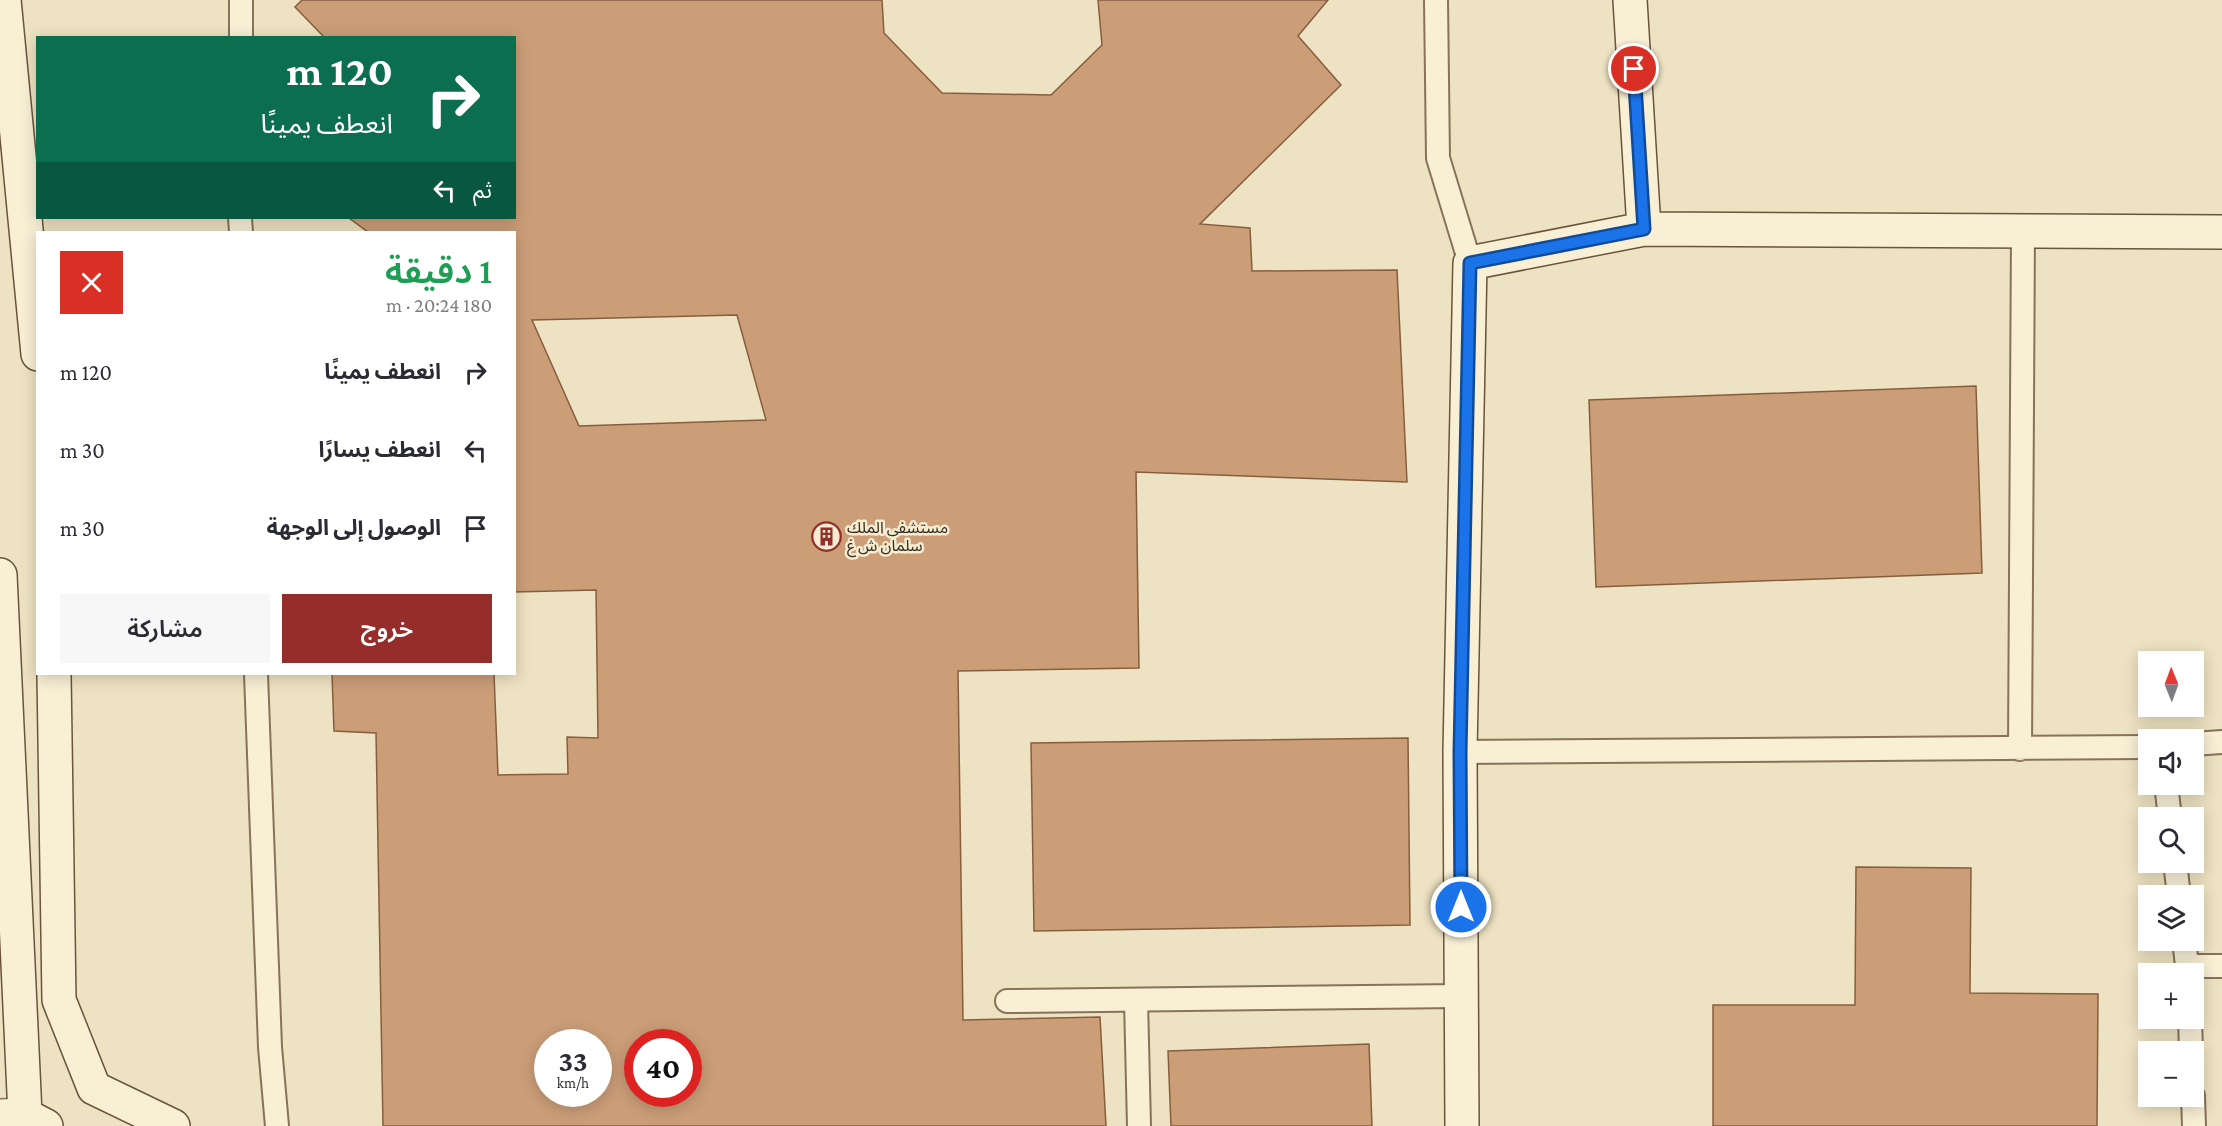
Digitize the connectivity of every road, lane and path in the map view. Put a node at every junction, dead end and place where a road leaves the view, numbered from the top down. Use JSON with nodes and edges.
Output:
{"nodes":[{"id":1,"x":4,"y":0,"type":"edge"},
{"id":2,"x":241,"y":0,"type":"edge"},
{"id":3,"x":1436,"y":0,"type":"edge"},
{"id":4,"x":1630,"y":0,"type":"edge"},
{"id":5,"x":241,"y":36,"type":"edge"},
{"id":6,"x":30,"y":213,"type":"edge"},
{"id":7,"x":1644,"y":229,"type":"junction"},
{"id":8,"x":2023,"y":231,"type":"junction"},
{"id":9,"x":2222,"y":232,"type":"edge"},
{"id":10,"x":1470,"y":263,"type":"junction"},
{"id":11,"x":36,"y":319,"type":"edge"},
{"id":12,"x":0,"y":574,"type":"edge"},
{"id":13,"x":54,"y":675,"type":"edge"},
{"id":14,"x":256,"y":675,"type":"edge"},
{"id":15,"x":2222,"y":742,"type":"edge"},
{"id":16,"x":2204,"y":743,"type":"edge"},
{"id":17,"x":2138,"y":747,"type":"edge"},
{"id":18,"x":2020,"y":749,"type":"junction"},
{"id":19,"x":1460,"y":752,"type":"junction"},
{"id":20,"x":2222,"y":966,"type":"edge"},
{"id":21,"x":2204,"y":968,"type":"edge"},
{"id":22,"x":1461,"y":996,"type":"junction"},
{"id":23,"x":1136,"y":1000,"type":"junction"},
{"id":24,"x":1007,"y":1001,"type":"dead end"},
{"id":25,"x":2193,"y":1107,"type":"edge"},
{"id":26,"x":24,"y":1119,"type":"edge"},
{"id":27,"x":173,"y":1126,"type":"edge"},
{"id":28,"x":277,"y":1126,"type":"edge"},
{"id":29,"x":1139,"y":1126,"type":"edge"},
{"id":30,"x":1462,"y":1126,"type":"edge"},
{"id":31,"x":2194,"y":1126,"type":"edge"}],
"edges":[{"from":1,"to":6,"type":"street"},
{"from":2,"to":5,"type":"lane"},
{"from":3,"to":10,"type":"lane"},
{"from":4,"to":7,"type":"street"},
{"from":6,"to":11,"type":"street"},
{"from":7,"to":8,"type":"street"},
{"from":7,"to":10,"type":"street"},
{"from":8,"to":9,"type":"street"},
{"from":8,"to":18,"type":"lane"},
{"from":10,"to":19,"type":"street"},
{"from":12,"to":26,"type":"street"},
{"from":13,"to":27,"type":"street"},
{"from":14,"to":28,"type":"lane"},
{"from":15,"to":16,"type":"lane"},
{"from":17,"to":18,"type":"lane"},
{"from":18,"to":19,"type":"lane"},
{"from":19,"to":22,"type":"street"},
{"from":20,"to":21,"type":"lane"},
{"from":22,"to":23,"type":"lane"},
{"from":22,"to":30,"type":"street"},
{"from":23,"to":24,"type":"lane"},
{"from":23,"to":29,"type":"lane"},
{"from":25,"to":31,"type":"lane"}]}
